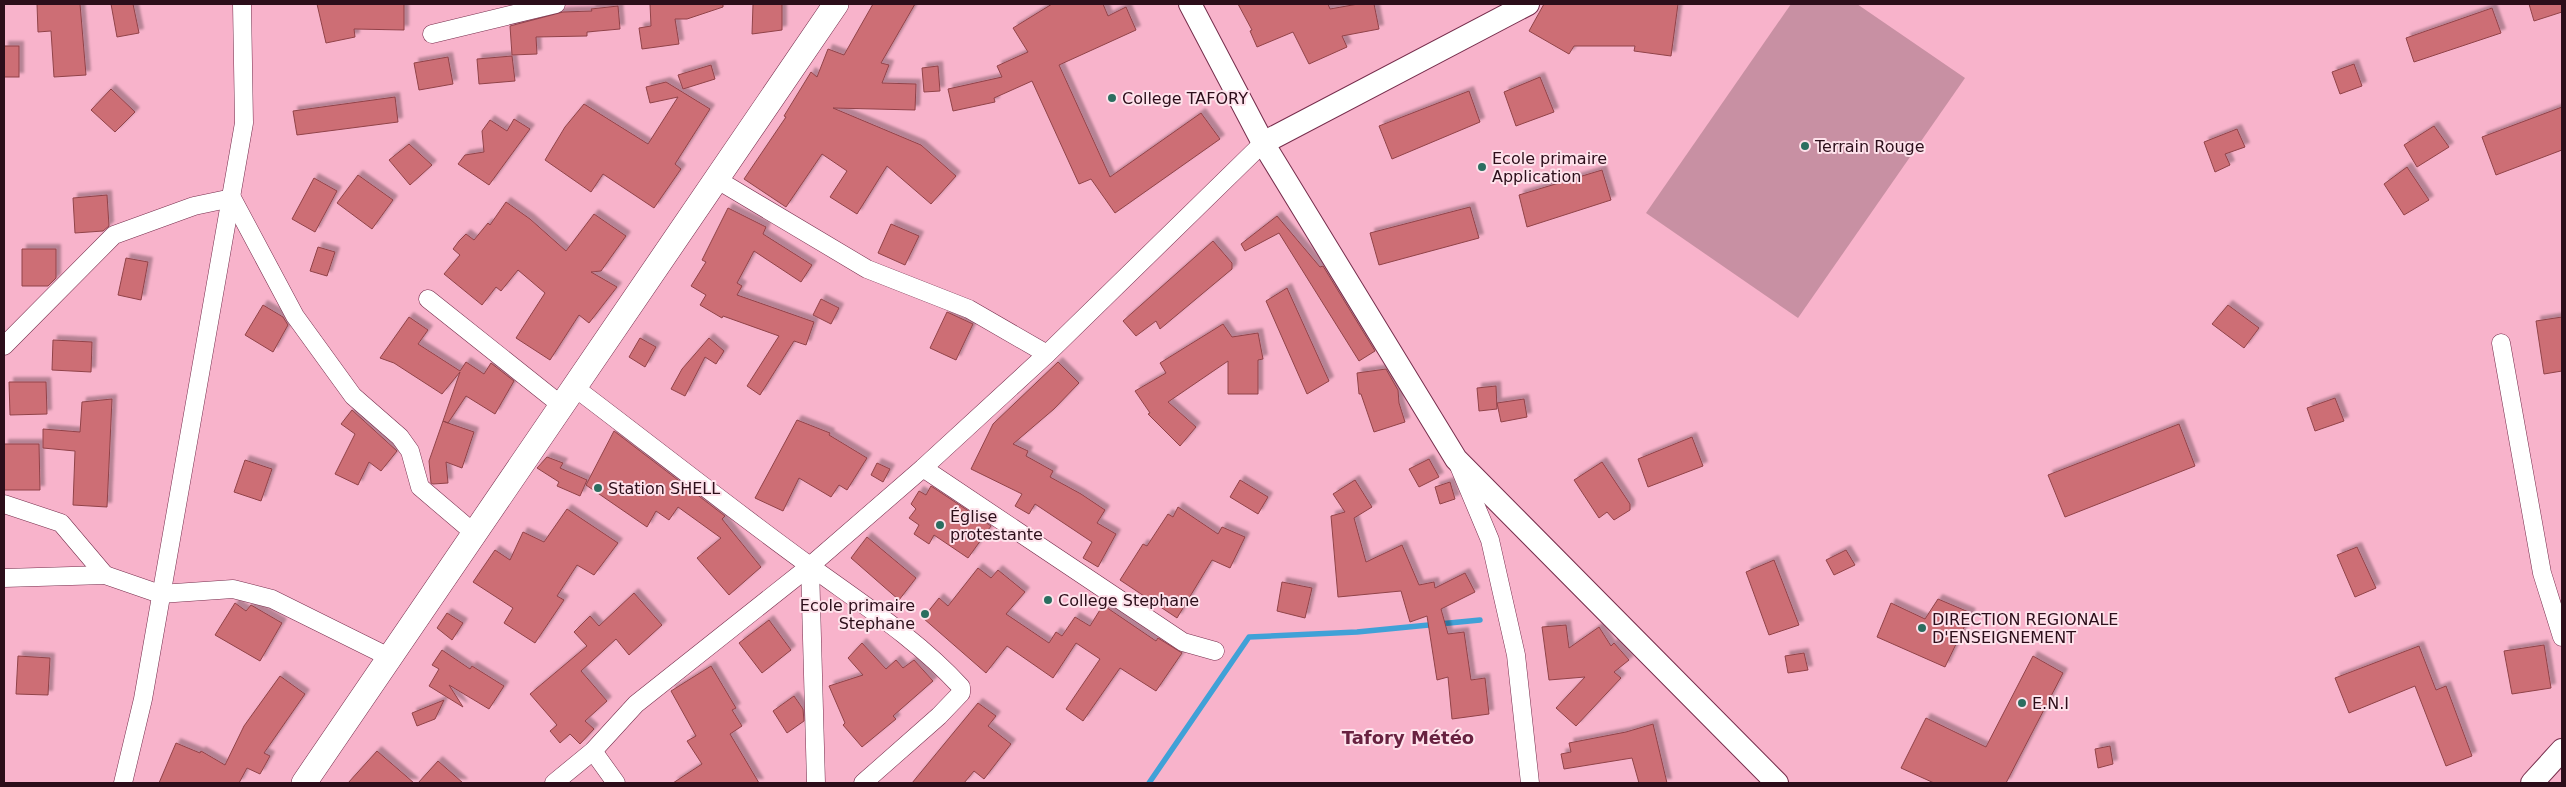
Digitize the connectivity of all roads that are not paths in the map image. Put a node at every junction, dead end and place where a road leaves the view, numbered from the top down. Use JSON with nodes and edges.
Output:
{"nodes":[{"id":1,"x":242,"y":4,"type":"edge"},
{"id":2,"x":556,"y":4,"type":"edge"},
{"id":3,"x":836,"y":4,"type":"edge"},
{"id":4,"x":1190,"y":4,"type":"edge"},
{"id":5,"x":1528,"y":4,"type":"edge"},
{"id":6,"x":520,"y":8,"type":"edge"},
{"id":7,"x":432,"y":34,"type":"dead end"},
{"id":8,"x":1263,"y":143,"type":"junction"},
{"id":9,"x":716,"y":179,"type":"junction"},
{"id":10,"x":232,"y":198,"type":"junction"},
{"id":11,"x":428,"y":299,"type":"dead end"},
{"id":12,"x":2501,"y":343,"type":"dead end"},
{"id":13,"x":4,"y":346,"type":"edge"},
{"id":14,"x":1047,"y":354,"type":"junction"},
{"id":15,"x":568,"y":396,"type":"junction"},
{"id":16,"x":1456,"y":460,"type":"junction"},
{"id":17,"x":924,"y":468,"type":"junction"},
{"id":18,"x":4,"y":504,"type":"edge"},
{"id":19,"x":474,"y":533,"type":"junction"},
{"id":20,"x":810,"y":566,"type":"junction"},
{"id":21,"x":105,"y":575,"type":"junction"},
{"id":22,"x":4,"y":578,"type":"edge"},
{"id":23,"x":160,"y":594,"type":"junction"},
{"id":24,"x":2562,"y":637,"type":"edge"},
{"id":25,"x":1216,"y":651,"type":"dead end"},
{"id":26,"x":389,"y":657,"type":"junction"},
{"id":27,"x":2562,"y":750,"type":"edge"},
{"id":28,"x":593,"y":751,"type":"junction"},
{"id":29,"x":123,"y":783,"type":"edge"},
{"id":30,"x":304,"y":783,"type":"edge"},
{"id":31,"x":554,"y":783,"type":"edge"},
{"id":32,"x":616,"y":783,"type":"edge"},
{"id":33,"x":816,"y":783,"type":"edge"},
{"id":34,"x":864,"y":783,"type":"edge"},
{"id":35,"x":1530,"y":783,"type":"edge"},
{"id":36,"x":1777,"y":783,"type":"edge"},
{"id":37,"x":2532,"y":783,"type":"edge"}],
"edges":[{"from":1,"to":10,"type":"street"},
{"from":2,"to":6,"type":"street"},
{"from":3,"to":9,"type":"main road"},
{"from":4,"to":8,"type":"street"},
{"from":5,"to":8,"type":"street"},
{"from":6,"to":7,"type":"street"},
{"from":8,"to":14,"type":"street"},
{"from":8,"to":16,"type":"street"},
{"from":9,"to":14,"type":"street"},
{"from":9,"to":15,"type":"main road"},
{"from":10,"to":13,"type":"street"},
{"from":10,"to":19,"type":"street"},
{"from":10,"to":23,"type":"street"},
{"from":11,"to":15,"type":"street"},
{"from":12,"to":24,"type":"street"},
{"from":14,"to":17,"type":"street"},
{"from":15,"to":19,"type":"main road"},
{"from":15,"to":20,"type":"street"},
{"from":16,"to":35,"type":"street"},
{"from":16,"to":36,"type":"street"},
{"from":17,"to":20,"type":"street"},
{"from":17,"to":25,"type":"street"},
{"from":18,"to":21,"type":"street"},
{"from":19,"to":26,"type":"main road"},
{"from":20,"to":28,"type":"street"},
{"from":20,"to":33,"type":"street"},
{"from":20,"to":34,"type":"street"},
{"from":21,"to":22,"type":"street"},
{"from":21,"to":23,"type":"street"},
{"from":23,"to":26,"type":"street"},
{"from":23,"to":29,"type":"street"},
{"from":26,"to":30,"type":"main road"},
{"from":27,"to":37,"type":"street"},
{"from":28,"to":31,"type":"street"},
{"from":28,"to":32,"type":"street"}]}
